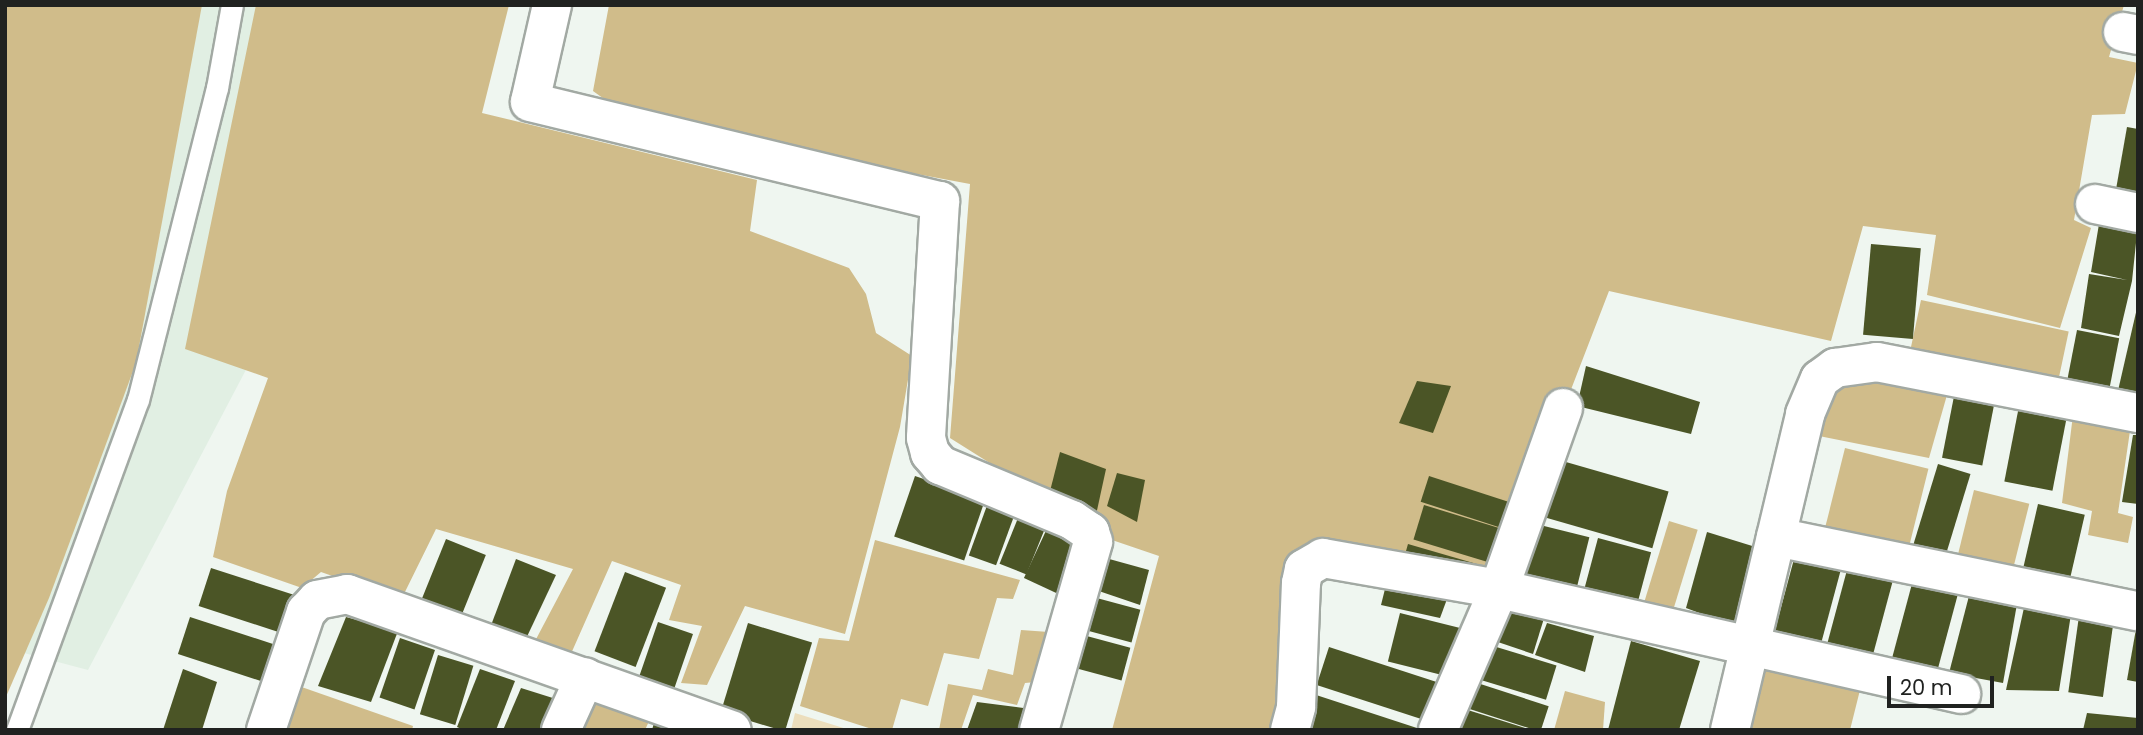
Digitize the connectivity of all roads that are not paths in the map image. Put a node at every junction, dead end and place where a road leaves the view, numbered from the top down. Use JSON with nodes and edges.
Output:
{"nodes":[{"id":1,"x":232,"y":5,"type":"edge"},
{"id":2,"x":552,"y":5,"type":"edge"},
{"id":3,"x":2095,"y":204,"type":"dead end"},
{"id":4,"x":2138,"y":213,"type":"edge"},
{"id":5,"x":1563,"y":408,"type":"dead end"},
{"id":6,"x":2138,"y":413,"type":"edge"},
{"id":7,"x":1776,"y":537,"type":"junction"},
{"id":8,"x":1499,"y":589,"type":"junction"},
{"id":9,"x":2138,"y":611,"type":"edge"},
{"id":10,"x":1752,"y":649,"type":"junction"},
{"id":11,"x":585,"y":677,"type":"junction"},
{"id":12,"x":1961,"y":694,"type":"dead end"},
{"id":13,"x":17,"y":730,"type":"edge"},
{"id":14,"x":266,"y":730,"type":"edge"},
{"id":15,"x":561,"y":730,"type":"edge"},
{"id":16,"x":732,"y":730,"type":"edge"},
{"id":17,"x":1039,"y":730,"type":"edge"},
{"id":18,"x":1290,"y":730,"type":"edge"},
{"id":19,"x":1438,"y":730,"type":"edge"},
{"id":20,"x":1730,"y":730,"type":"edge"}],
"edges":[{"from":1,"to":13,"type":"lane"},
{"from":2,"to":17,"type":"street"},
{"from":3,"to":4,"type":"street"},
{"from":5,"to":8,"type":"street"},
{"from":6,"to":7,"type":"street"},
{"from":7,"to":9,"type":"street"},
{"from":7,"to":10,"type":"street"},
{"from":8,"to":10,"type":"street"},
{"from":8,"to":18,"type":"street"},
{"from":8,"to":19,"type":"street"},
{"from":10,"to":12,"type":"street"},
{"from":10,"to":20,"type":"street"},
{"from":11,"to":14,"type":"street"},
{"from":11,"to":15,"type":"street"},
{"from":11,"to":16,"type":"street"}]}
